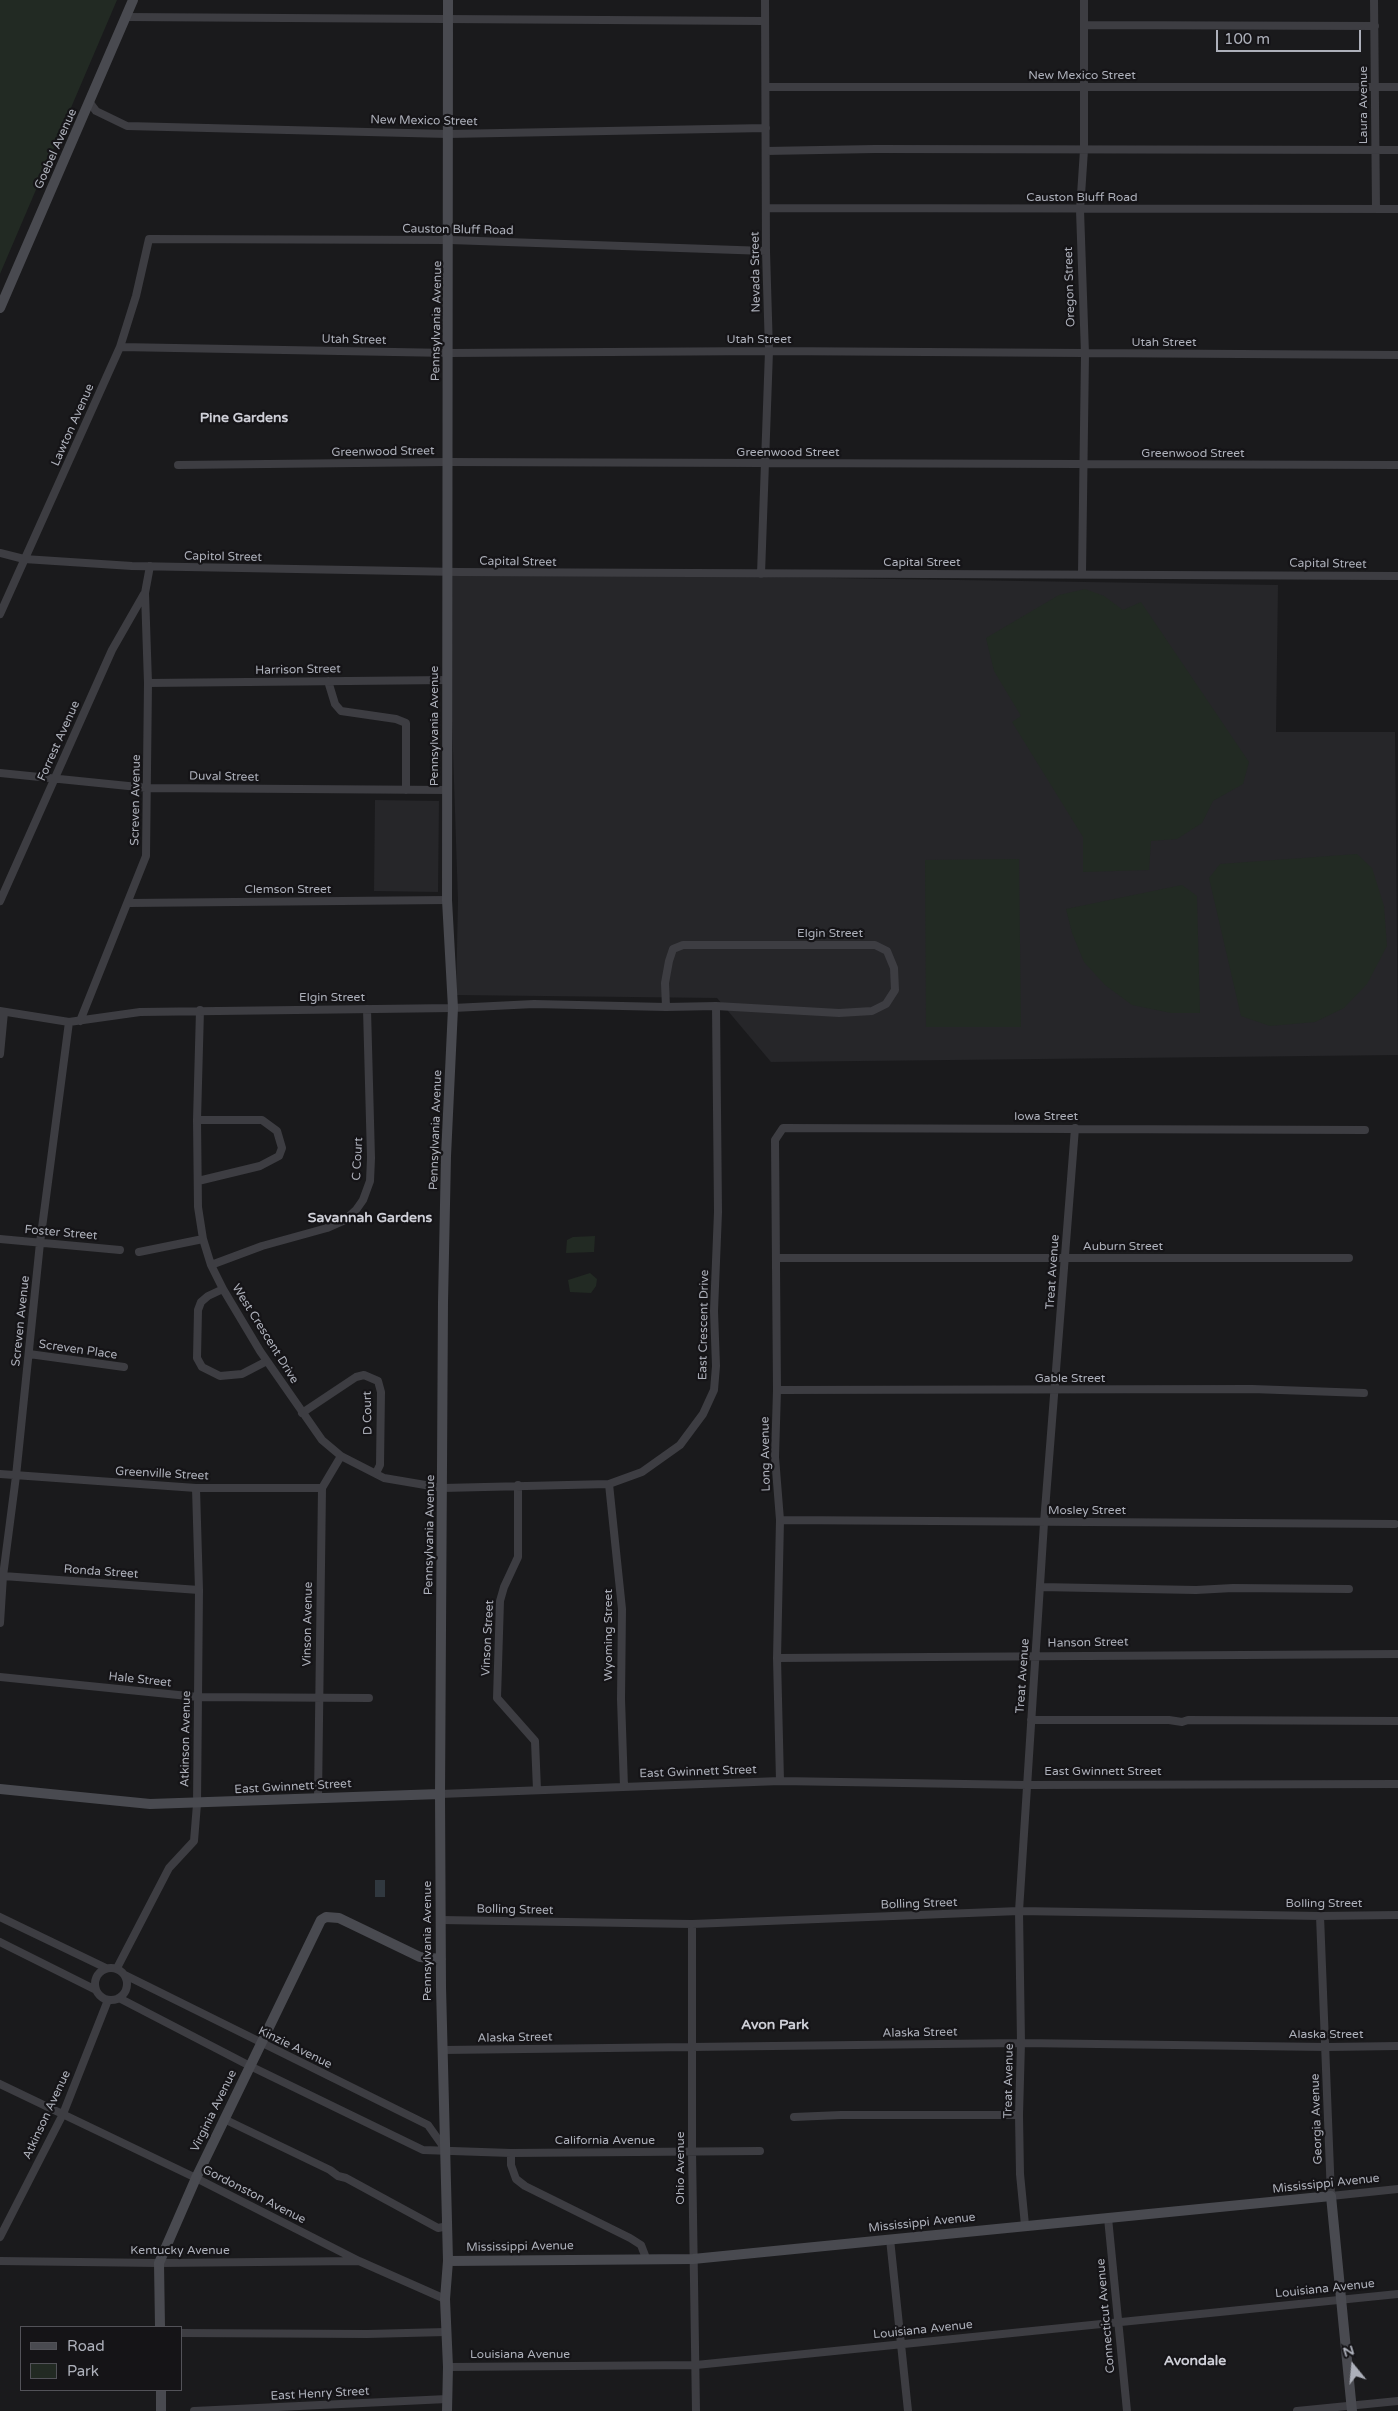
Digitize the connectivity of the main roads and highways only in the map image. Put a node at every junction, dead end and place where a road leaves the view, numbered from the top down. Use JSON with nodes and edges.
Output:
{"nodes":[{"id":1,"x":133,"y":0,"type":"edge"},
{"id":2,"x":448,"y":0,"type":"edge"},
{"id":3,"x":0,"y":308,"type":"edge"},
{"id":4,"x":0,"y":1789,"type":"edge"},
{"id":5,"x":440,"y":1794,"type":"junction"},
{"id":6,"x":441,"y":1960,"type":"junction"},
{"id":7,"x":1332,"y":2196,"type":"joint"},
{"id":8,"x":448,"y":2261,"type":"junction"},
{"id":9,"x":160,"y":2326,"type":"edge"},
{"id":10,"x":161,"y":2391,"type":"edge"},
{"id":11,"x":1352,"y":2408,"type":"edge"},
{"id":12,"x":161,"y":2411,"type":"edge"},
{"id":13,"x":447,"y":2411,"type":"edge"}],
"edges":[{"from":1,"to":3,"type":"main road","name":"Goebel Avenue"},
{"from":2,"to":5,"type":"main road","name":"Pennsylvania Avenue"},
{"from":4,"to":5,"type":"main road","name":"East Gwinnett Street"},
{"from":5,"to":6,"type":"main road","name":"Pennsylvania Avenue"},
{"from":6,"to":8,"type":"main road","name":"Pennsylvania Avenue"},
{"from":6,"to":9,"type":"main road","name":"Virginia Avenue"},
{"from":7,"to":8,"type":"main road","name":"Mississippi Avenue"},
{"from":7,"to":11,"type":"main road","name":"Georgia Avenue"},
{"from":8,"to":13,"type":"main road","name":"Pennsylvania Avenue"},
{"from":10,"to":12,"type":"main road"}]}
